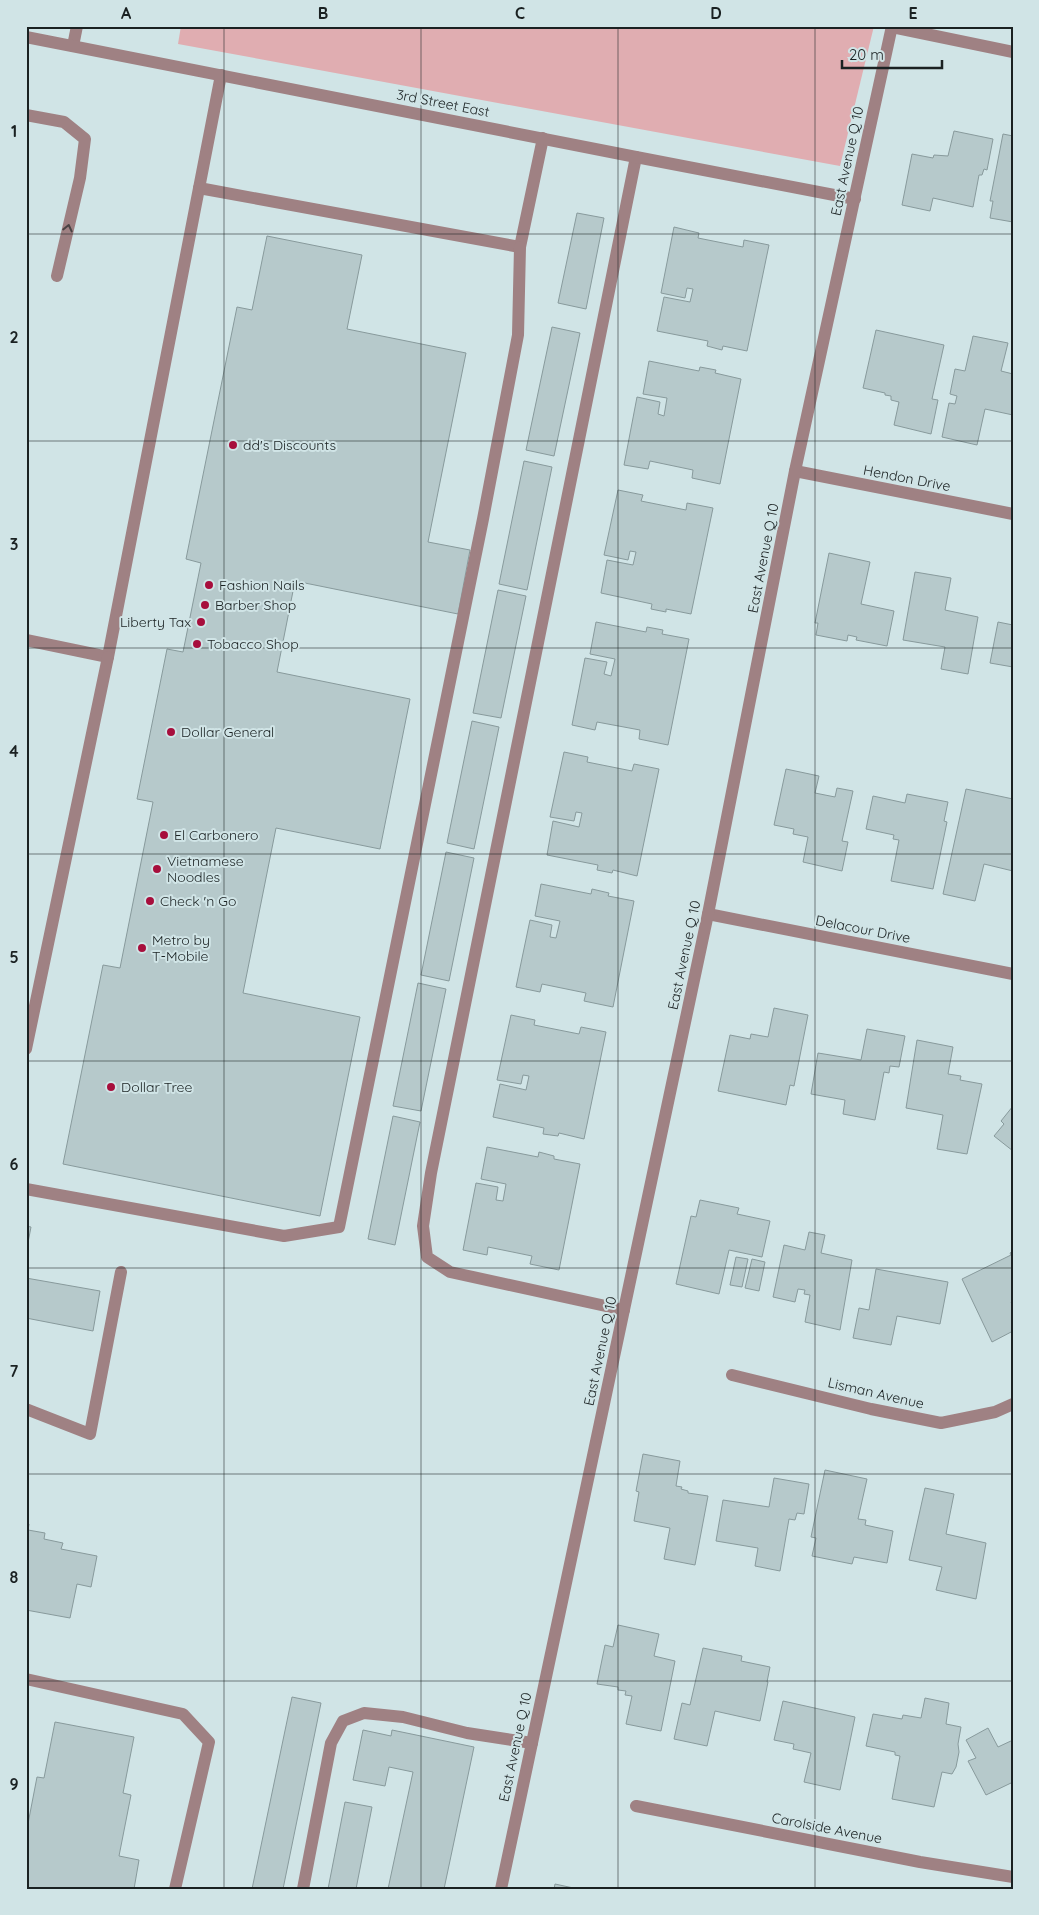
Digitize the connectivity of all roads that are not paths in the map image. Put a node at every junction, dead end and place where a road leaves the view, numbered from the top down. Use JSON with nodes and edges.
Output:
{"nodes":[{"id":1,"x":77,"y":26,"type":"edge"},
{"id":2,"x":892,"y":26,"type":"edge"},
{"id":3,"x":26,"y":36,"type":"edge"},
{"id":4,"x":73,"y":46,"type":"junction"},
{"id":5,"x":1013,"y":52,"type":"edge"},
{"id":6,"x":221,"y":75,"type":"junction"},
{"id":7,"x":26,"y":115,"type":"edge"},
{"id":8,"x":543,"y":138,"type":"junction"},
{"id":9,"x":636,"y":157,"type":"junction"},
{"id":10,"x":199,"y":188,"type":"junction"},
{"id":11,"x":855,"y":199,"type":"junction"},
{"id":12,"x":520,"y":247,"type":"junction"},
{"id":13,"x":56,"y":276,"type":"dead end"},
{"id":14,"x":795,"y":471,"type":"junction"},
{"id":15,"x":1013,"y":514,"type":"edge"},
{"id":16,"x":26,"y":640,"type":"edge"},
{"id":17,"x":108,"y":657,"type":"junction"},
{"id":18,"x":708,"y":914,"type":"junction"},
{"id":19,"x":1013,"y":974,"type":"edge"},
{"id":20,"x":26,"y":1049,"type":"edge"},
{"id":21,"x":26,"y":1190,"type":"edge"},
{"id":22,"x":121,"y":1272,"type":"dead end"},
{"id":23,"x":624,"y":1310,"type":"junction"},
{"id":24,"x":732,"y":1374,"type":"dead end"},
{"id":25,"x":1013,"y":1404,"type":"edge"},
{"id":26,"x":26,"y":1409,"type":"edge"},
{"id":27,"x":26,"y":1679,"type":"edge"},
{"id":28,"x":532,"y":1743,"type":"junction"},
{"id":29,"x":636,"y":1806,"type":"dead end"},
{"id":30,"x":1013,"y":1877,"type":"edge"},
{"id":31,"x":176,"y":1889,"type":"edge"},
{"id":32,"x":303,"y":1889,"type":"edge"},
{"id":33,"x":501,"y":1889,"type":"edge"}],
"edges":[{"from":1,"to":4,"type":"street"},
{"from":2,"to":5,"type":"street"},
{"from":2,"to":11,"type":"street","name":"East Avenue Q 10"},
{"from":3,"to":4,"type":"street","name":"3rd Street East"},
{"from":4,"to":6,"type":"street","name":"3rd Street East"},
{"from":6,"to":8,"type":"street","name":"3rd Street East"},
{"from":6,"to":10,"type":"street"},
{"from":13,"to":7,"type":"street","one_way":true},
{"from":8,"to":9,"type":"street","name":"3rd Street East"},
{"from":8,"to":12,"type":"street"},
{"from":9,"to":11,"type":"street","name":"3rd Street East"},
{"from":9,"to":23,"type":"street"},
{"from":10,"to":12,"type":"street"},
{"from":10,"to":17,"type":"street"},
{"from":11,"to":14,"type":"street","name":"East Avenue Q 10"},
{"from":12,"to":21,"type":"street"},
{"from":14,"to":15,"type":"street","name":"Hendon Drive"},
{"from":14,"to":18,"type":"street","name":"East Avenue Q 10"},
{"from":16,"to":17,"type":"street"},
{"from":17,"to":20,"type":"street"},
{"from":18,"to":19,"type":"street","name":"Delacour Drive"},
{"from":18,"to":23,"type":"street","name":"East Avenue Q 10"},
{"from":22,"to":26,"type":"street"},
{"from":23,"to":28,"type":"street","name":"East Avenue Q 10"},
{"from":24,"to":25,"type":"street","name":"Lisman Avenue"},
{"from":27,"to":31,"type":"street"},
{"from":28,"to":32,"type":"street"},
{"from":28,"to":33,"type":"street","name":"East Avenue Q 10"},
{"from":29,"to":30,"type":"street","name":"Carolside Avenue"}]}
